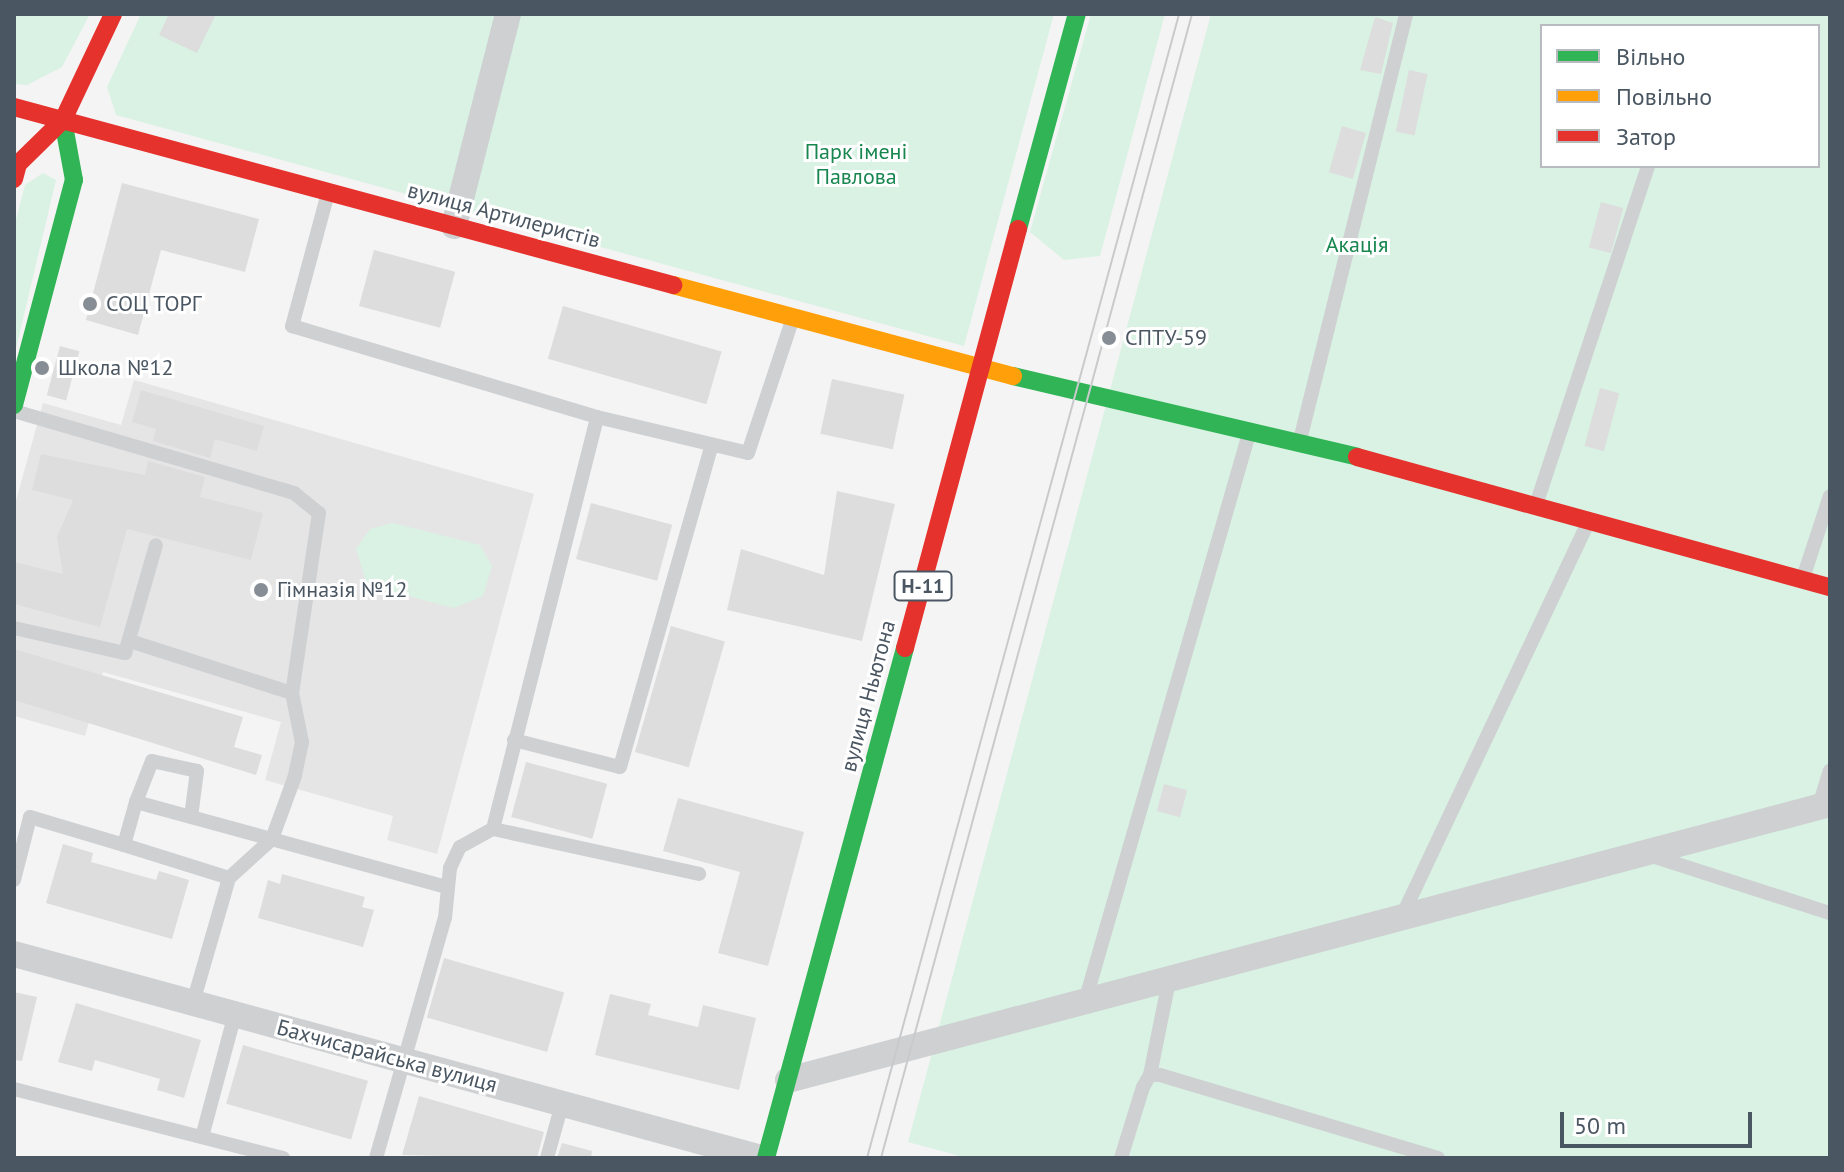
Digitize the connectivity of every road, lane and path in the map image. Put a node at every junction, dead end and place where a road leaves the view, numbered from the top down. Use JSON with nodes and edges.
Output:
{"nodes":[{"id":1,"x":113,"y":14,"type":"edge"},
{"id":2,"x":508,"y":14,"type":"edge"},
{"id":3,"x":1077,"y":14,"type":"edge"},
{"id":4,"x":1406,"y":14,"type":"edge"},
{"id":5,"x":14,"y":107,"type":"edge"},
{"id":6,"x":63,"y":120,"type":"junction"},
{"id":7,"x":1647,"y":168,"type":"edge"},
{"id":8,"x":14,"y":179,"type":"edge"},
{"id":9,"x":328,"y":192,"type":"junction"},
{"id":10,"x":454,"y":226,"type":"junction"},
{"id":11,"x":793,"y":317,"type":"junction"},
{"id":12,"x":982,"y":369,"type":"junction"},
{"id":13,"x":14,"y":408,"type":"edge"},
{"id":14,"x":597,"y":417,"type":"junction"},
{"id":15,"x":1250,"y":430,"type":"junction"},
{"id":16,"x":1300,"y":441,"type":"junction"},
{"id":17,"x":712,"y":445,"type":"junction"},
{"id":18,"x":1830,"y":496,"type":"edge"},
{"id":19,"x":1536,"y":505,"type":"junction"},
{"id":20,"x":1589,"y":521,"type":"junction"},
{"id":21,"x":156,"y":545,"type":"dead end"},
{"id":22,"x":1803,"y":579,"type":"junction"},
{"id":23,"x":1830,"y":587,"type":"edge"},
{"id":24,"x":14,"y":628,"type":"edge"},
{"id":25,"x":133,"y":642,"type":"junction"},
{"id":26,"x":292,"y":693,"type":"junction"},
{"id":27,"x":514,"y":740,"type":"junction"},
{"id":28,"x":1830,"y":771,"type":"edge"},
{"id":29,"x":136,"y":802,"type":"junction"},
{"id":30,"x":1825,"y":805,"type":"edge"},
{"id":31,"x":191,"y":817,"type":"junction"},
{"id":32,"x":493,"y":829,"type":"junction"},
{"id":33,"x":272,"y":839,"type":"junction"},
{"id":34,"x":124,"y":845,"type":"junction"},
{"id":35,"x":1637,"y":851,"type":"junction"},
{"id":36,"x":699,"y":874,"type":"dead end"},
{"id":37,"x":229,"y":878,"type":"junction"},
{"id":38,"x":14,"y":880,"type":"edge"},
{"id":39,"x":444,"y":886,"type":"junction"},
{"id":40,"x":1830,"y":913,"type":"edge"},
{"id":41,"x":1403,"y":914,"type":"junction"},
{"id":42,"x":14,"y":954,"type":"edge"},
{"id":43,"x":1170,"y":976,"type":"junction"},
{"id":44,"x":1086,"y":998,"type":"junction"},
{"id":45,"x":193,"y":1003,"type":"junction"},
{"id":46,"x":235,"y":1014,"type":"junction"},
{"id":47,"x":406,"y":1061,"type":"junction"},
{"id":48,"x":1150,"y":1075,"type":"junction"},
{"id":49,"x":788,"y":1080,"type":"junction"},
{"id":50,"x":14,"y":1089,"type":"edge"},
{"id":51,"x":562,"y":1104,"type":"junction"},
{"id":52,"x":202,"y":1137,"type":"junction"},
{"id":53,"x":283,"y":1158,"type":"edge"},
{"id":54,"x":376,"y":1158,"type":"edge"},
{"id":55,"x":547,"y":1158,"type":"edge"},
{"id":56,"x":764,"y":1158,"type":"edge"},
{"id":57,"x":1121,"y":1158,"type":"edge"},
{"id":58,"x":1438,"y":1158,"type":"edge"}],
"edges":[{"from":1,"to":6,"type":"street"},
{"from":2,"to":10,"type":"street"},
{"from":3,"to":12,"type":"street","name":"вулиця Ньютона","number":"Н-11"},
{"from":4,"to":16,"type":"lane"},
{"from":5,"to":6,"type":"street","name":"вулиця Артилеристів"},
{"from":6,"to":8,"type":"street"},
{"from":6,"to":9,"type":"street","name":"вулиця Артилеристів"},
{"from":6,"to":13,"type":"street"},
{"from":7,"to":19,"type":"lane"},
{"from":9,"to":10,"type":"street","name":"вулиця Артилеристів"},
{"from":9,"to":14,"type":"lane"},
{"from":10,"to":11,"type":"street","name":"вулиця Артилеристів"},
{"from":11,"to":12,"type":"street","name":"вулиця Артилеристів"},
{"from":11,"to":17,"type":"lane"},
{"from":12,"to":15,"type":"street","name":"вулиця Артилеристів"},
{"from":12,"to":49,"type":"street","name":"вулиця Ньютона","number":"Н-11"},
{"from":13,"to":26,"type":"lane"},
{"from":14,"to":17,"type":"lane"},
{"from":14,"to":27,"type":"lane"},
{"from":15,"to":16,"type":"street","name":"вулиця Артилеристів"},
{"from":15,"to":44,"type":"lane"},
{"from":16,"to":19,"type":"street","name":"вулиця Артилеристів"},
{"from":17,"to":27,"type":"lane"},
{"from":18,"to":22,"type":"lane"},
{"from":19,"to":20,"type":"street","name":"вулиця Артилеристів"},
{"from":20,"to":22,"type":"street","name":"вулиця Артилеристів"},
{"from":20,"to":41,"type":"lane"},
{"from":21,"to":25,"type":"lane"},
{"from":22,"to":23,"type":"street","name":"вулиця Артилеристів"},
{"from":24,"to":25,"type":"lane"},
{"from":25,"to":26,"type":"lane"},
{"from":26,"to":33,"type":"lane"},
{"from":27,"to":32,"type":"lane"},
{"from":28,"to":30,"type":"lane"},
{"from":29,"to":31,"type":"lane"},
{"from":29,"to":31,"type":"lane"},
{"from":29,"to":34,"type":"lane"},
{"from":30,"to":35,"type":"street"},
{"from":31,"to":33,"type":"lane"},
{"from":32,"to":36,"type":"lane"},
{"from":32,"to":39,"type":"lane"},
{"from":33,"to":37,"type":"lane"},
{"from":33,"to":39,"type":"lane"},
{"from":34,"to":37,"type":"lane"},
{"from":34,"to":38,"type":"lane"},
{"from":35,"to":40,"type":"lane"},
{"from":35,"to":41,"type":"street"},
{"from":37,"to":45,"type":"lane"},
{"from":39,"to":47,"type":"lane"},
{"from":41,"to":43,"type":"street"},
{"from":42,"to":45,"type":"street","name":"Бахчисарайська вулиця"},
{"from":43,"to":44,"type":"street"},
{"from":43,"to":48,"type":"lane"},
{"from":44,"to":49,"type":"street"},
{"from":45,"to":46,"type":"street","name":"Бахчисарайська вулиця"},
{"from":46,"to":47,"type":"street","name":"Бахчисарайська вулиця"},
{"from":46,"to":52,"type":"lane"},
{"from":47,"to":51,"type":"street","name":"Бахчисарайська вулиця"},
{"from":47,"to":54,"type":"lane"},
{"from":48,"to":57,"type":"lane"},
{"from":48,"to":58,"type":"lane"},
{"from":49,"to":56,"type":"street","name":"вулиця Ньютона","number":"Н-11"},
{"from":50,"to":52,"type":"lane"},
{"from":51,"to":55,"type":"lane"},
{"from":51,"to":56,"type":"street","name":"Бахчисарайська вулиця"},
{"from":52,"to":53,"type":"lane"}]}
